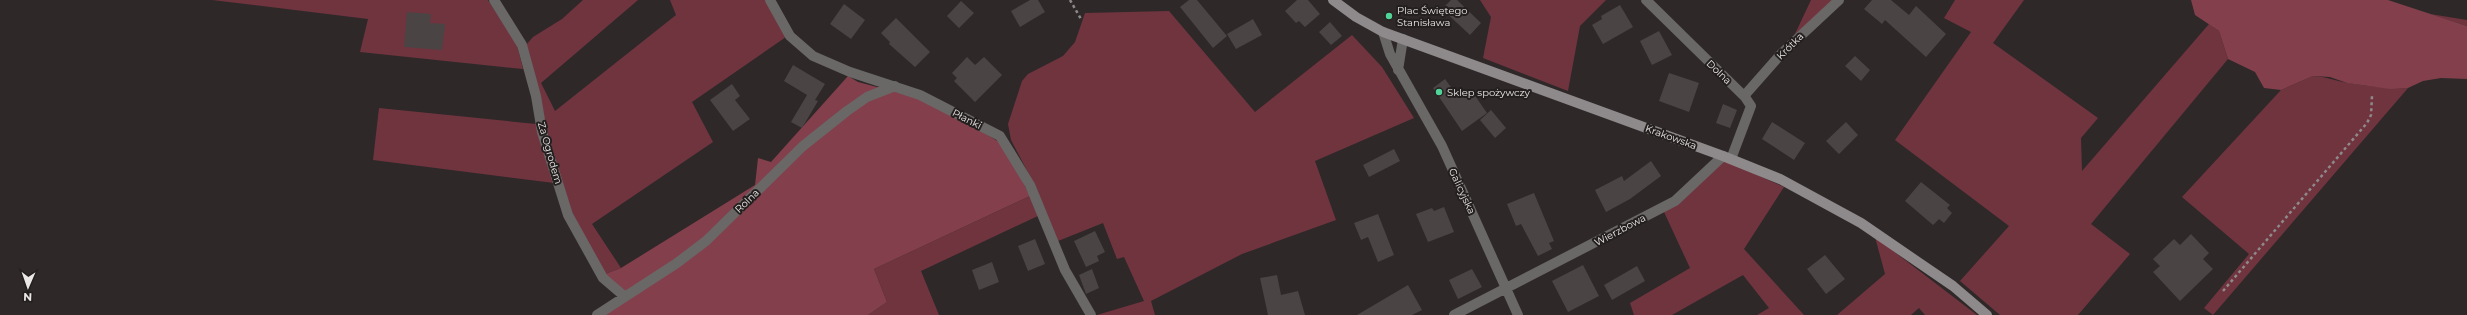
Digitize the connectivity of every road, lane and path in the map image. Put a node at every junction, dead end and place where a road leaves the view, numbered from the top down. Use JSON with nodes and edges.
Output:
{"nodes":[{"id":1,"x":494,"y":0,"type":"edge"},
{"id":2,"x":770,"y":0,"type":"edge"},
{"id":3,"x":1070,"y":0,"type":"edge"},
{"id":4,"x":1333,"y":0,"type":"edge"},
{"id":5,"x":1646,"y":0,"type":"edge"},
{"id":6,"x":1839,"y":0,"type":"edge"},
{"id":7,"x":1081,"y":19,"type":"dead end"},
{"id":8,"x":1383,"y":32,"type":"junction"},
{"id":9,"x":1403,"y":39,"type":"junction"},
{"id":10,"x":1398,"y":70,"type":"junction"},
{"id":11,"x":895,"y":86,"type":"junction"},
{"id":12,"x":1744,"y":96,"type":"junction"},
{"id":13,"x":2372,"y":96,"type":"dead end"},
{"id":14,"x":1727,"y":158,"type":"junction"},
{"id":15,"x":1506,"y":287,"type":"junction"},
{"id":16,"x":2223,"y":291,"type":"dead end"},
{"id":17,"x":624,"y":296,"type":"junction"},
{"id":18,"x":597,"y":315,"type":"edge"},
{"id":19,"x":1091,"y":315,"type":"edge"},
{"id":20,"x":1454,"y":315,"type":"edge"},
{"id":21,"x":1518,"y":315,"type":"edge"},
{"id":22,"x":1987,"y":315,"type":"edge"}],
"edges":[{"from":1,"to":17,"type":"street","name":"Za Ogrodem"},
{"from":2,"to":11,"type":"street","name":"Płanki"},
{"from":3,"to":7,"type":"path"},
{"from":4,"to":8,"type":"street","name":"Krakowska"},
{"from":5,"to":12,"type":"street","name":"Dolna"},
{"from":6,"to":12,"type":"street","name":"Krótka"},
{"from":8,"to":9,"type":"street","name":"Krakowska"},
{"from":8,"to":10,"type":"street","name":"Galicyjska"},
{"from":9,"to":10,"type":"street"},
{"from":9,"to":14,"type":"street","name":"Krakowska"},
{"from":10,"to":15,"type":"street","name":"Galicyjska"},
{"from":11,"to":17,"type":"street","name":"Rolna"},
{"from":11,"to":19,"type":"street","name":"Płanki"},
{"from":12,"to":14,"type":"street"},
{"from":13,"to":16,"type":"path"},
{"from":14,"to":15,"type":"street","name":"Wierzbowa"},
{"from":14,"to":22,"type":"street","name":"Krakowska"},
{"from":15,"to":20,"type":"street","name":"Wierzbowa"},
{"from":15,"to":21,"type":"street","name":"Galicyjska"},
{"from":17,"to":18,"type":"street","name":"Rolna"}]}
